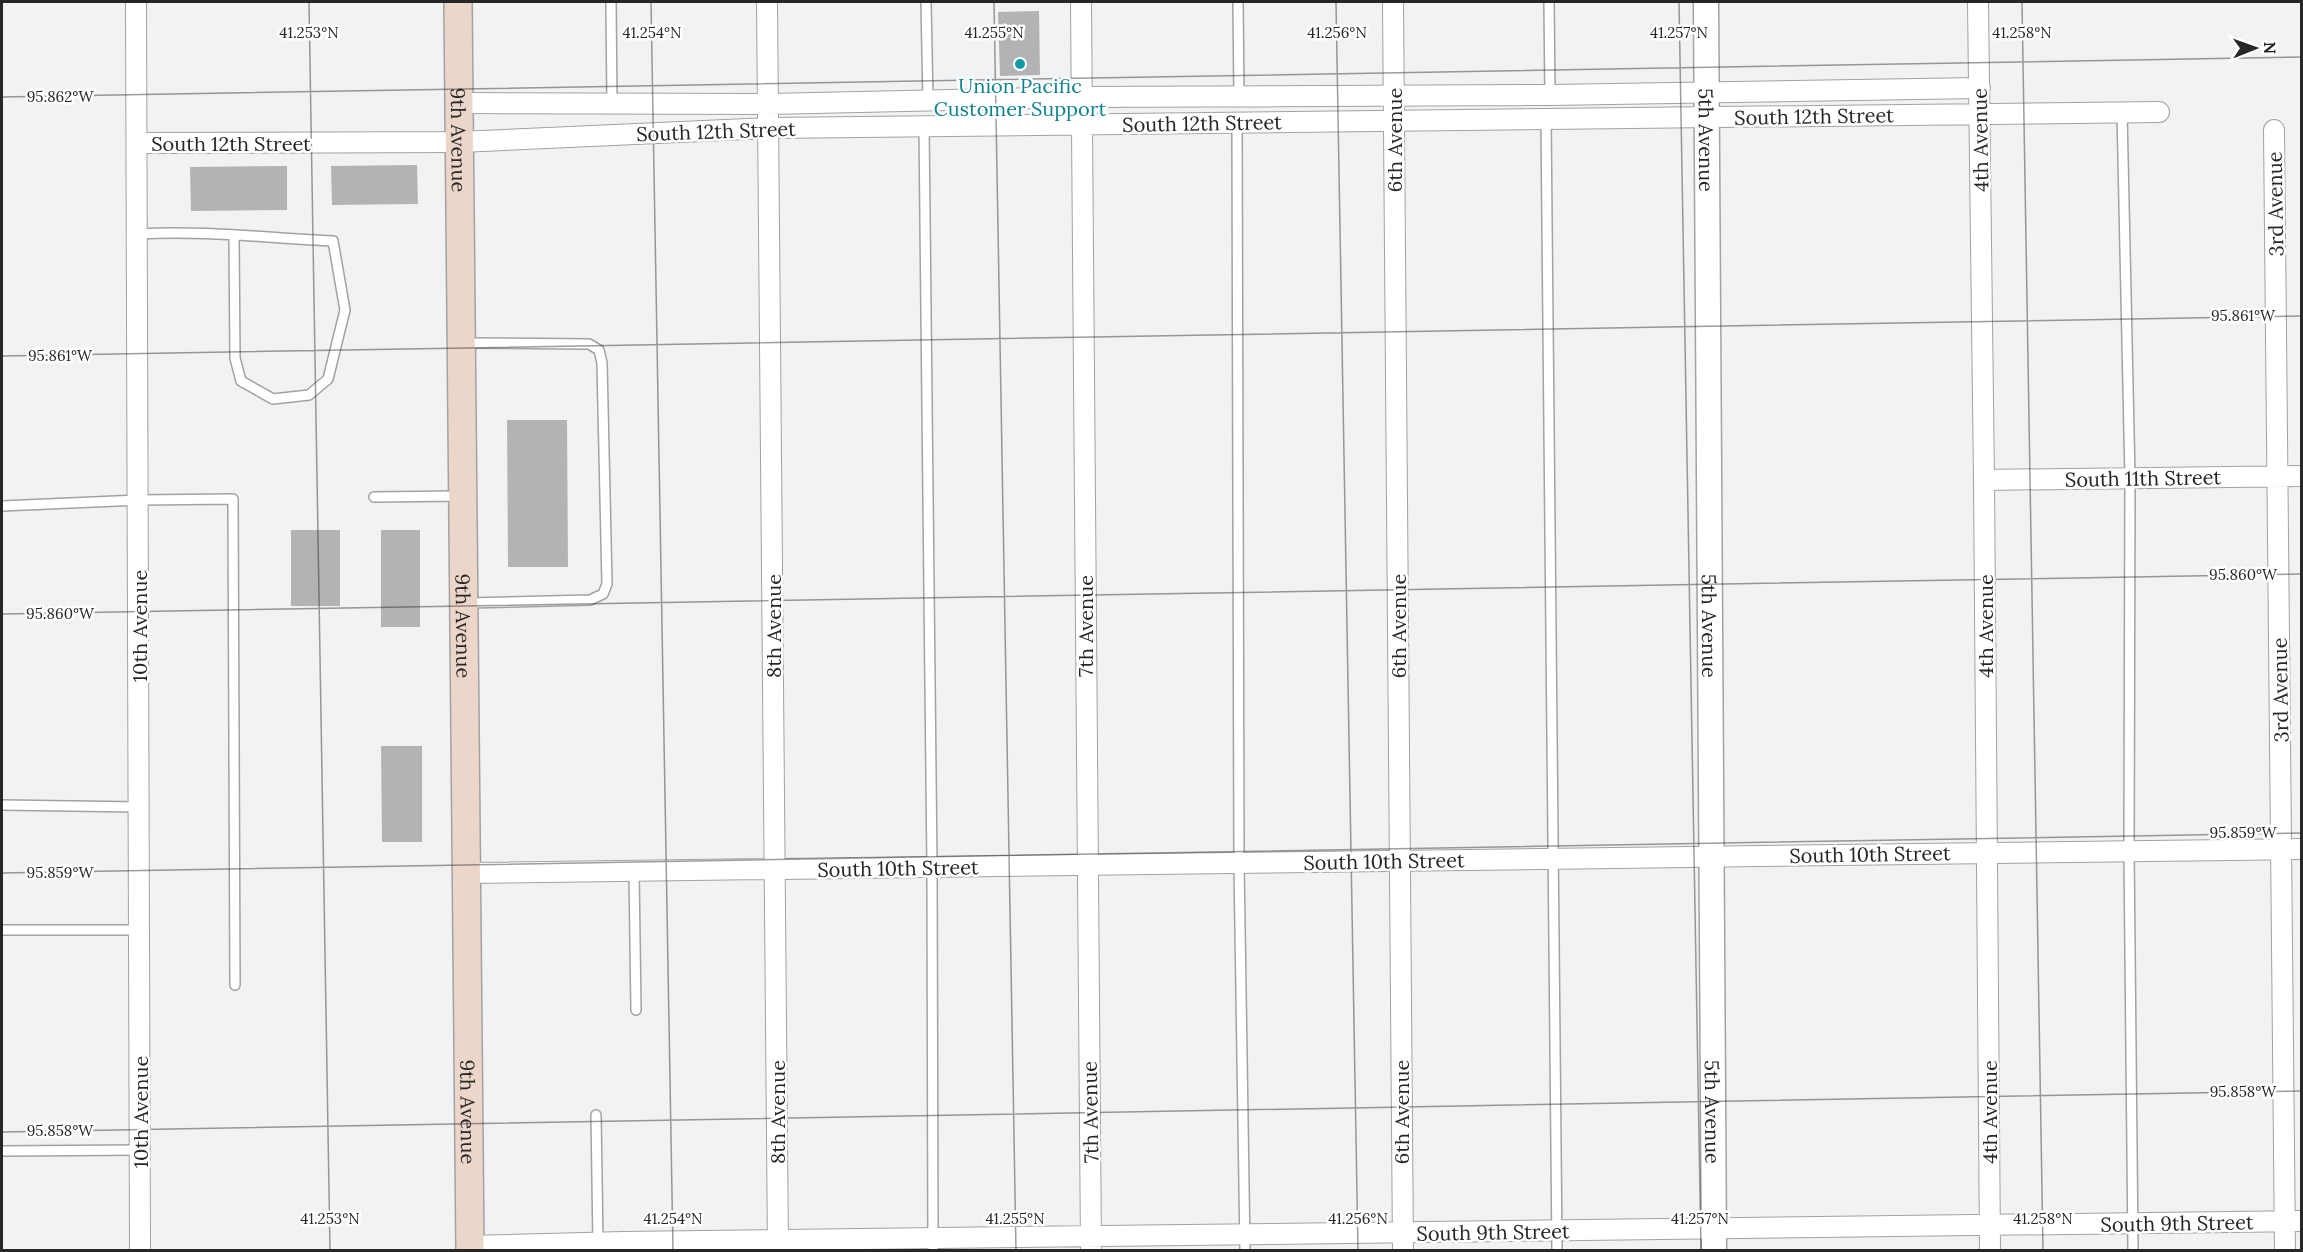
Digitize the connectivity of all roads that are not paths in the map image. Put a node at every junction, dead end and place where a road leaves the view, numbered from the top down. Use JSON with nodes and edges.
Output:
{"nodes":[{"id":1,"x":136,"y":2,"type":"edge"},
{"id":2,"x":458,"y":2,"type":"edge"},
{"id":3,"x":611,"y":2,"type":"edge"},
{"id":4,"x":767,"y":2,"type":"edge"},
{"id":5,"x":926,"y":2,"type":"edge"},
{"id":6,"x":1081,"y":2,"type":"edge"},
{"id":7,"x":1238,"y":2,"type":"edge"},
{"id":8,"x":1393,"y":2,"type":"edge"},
{"id":9,"x":1549,"y":2,"type":"edge"},
{"id":10,"x":1706,"y":2,"type":"edge"},
{"id":11,"x":1978,"y":2,"type":"edge"},
{"id":12,"x":1980,"y":88,"type":"junction"},
{"id":13,"x":1707,"y":92,"type":"junction"},
{"id":14,"x":1394,"y":95,"type":"junction"},
{"id":15,"x":1550,"y":95,"type":"junction"},
{"id":16,"x":1239,"y":96,"type":"junction"},
{"id":17,"x":1081,"y":98,"type":"junction"},
{"id":18,"x":928,"y":100,"type":"junction"},
{"id":19,"x":458,"y":103,"type":"junction"},
{"id":20,"x":612,"y":104,"type":"junction"},
{"id":21,"x":768,"y":104,"type":"junction"},
{"id":22,"x":2122,"y":112,"type":"junction"},
{"id":23,"x":2159,"y":112,"type":"dead end"},
{"id":24,"x":1980,"y":114,"type":"junction"},
{"id":25,"x":1707,"y":117,"type":"junction"},
{"id":26,"x":1546,"y":119,"type":"junction"},
{"id":27,"x":1393,"y":121,"type":"junction"},
{"id":28,"x":1238,"y":123,"type":"junction"},
{"id":29,"x":1082,"y":125,"type":"junction"},
{"id":30,"x":924,"y":126,"type":"junction"},
{"id":31,"x":770,"y":128,"type":"junction"},
{"id":32,"x":2274,"y":130,"type":"dead end"},
{"id":33,"x":460,"y":142,"type":"junction"},
{"id":34,"x":137,"y":143,"type":"junction"},
{"id":35,"x":138,"y":234,"type":"junction"},
{"id":36,"x":234,"y":236,"type":"junction"},
{"id":37,"x":462,"y":342,"type":"junction"},
{"id":38,"x":2301,"y":476,"type":"edge"},
{"id":39,"x":2278,"y":477,"type":"junction"},
{"id":40,"x":2130,"y":478,"type":"junction"},
{"id":41,"x":1984,"y":480,"type":"junction"},
{"id":42,"x":463,"y":496,"type":"junction"},
{"id":43,"x":374,"y":497,"type":"dead end"},
{"id":44,"x":139,"y":500,"type":"junction"},
{"id":45,"x":2,"y":506,"type":"edge"},
{"id":46,"x":464,"y":603,"type":"junction"},
{"id":47,"x":2,"y":806,"type":"edge"},
{"id":48,"x":139,"y":807,"type":"junction"},
{"id":49,"x":2282,"y":849,"type":"junction"},
{"id":50,"x":2301,"y":849,"type":"edge"},
{"id":51,"x":2129,"y":851,"type":"junction"},
{"id":52,"x":1987,"y":853,"type":"junction"},
{"id":53,"x":1711,"y":856,"type":"junction"},
{"id":54,"x":1553,"y":859,"type":"junction"},
{"id":55,"x":1399,"y":861,"type":"junction"},
{"id":56,"x":1239,"y":863,"type":"junction"},
{"id":57,"x":1087,"y":865,"type":"junction"},
{"id":58,"x":932,"y":867,"type":"junction"},
{"id":59,"x":775,"y":869,"type":"junction"},
{"id":60,"x":634,"y":871,"type":"junction"},
{"id":61,"x":466,"y":873,"type":"junction"},
{"id":62,"x":2,"y":930,"type":"edge"},
{"id":63,"x":139,"y":930,"type":"junction"},
{"id":64,"x":235,"y":985,"type":"dead end"},
{"id":65,"x":636,"y":1010,"type":"dead end"},
{"id":66,"x":596,"y":1115,"type":"dead end"},
{"id":67,"x":140,"y":1150,"type":"junction"},
{"id":68,"x":2,"y":1151,"type":"edge"},
{"id":69,"x":2293,"y":1221,"type":"edge"},
{"id":70,"x":2133,"y":1223,"type":"junction"},
{"id":71,"x":1989,"y":1225,"type":"junction"},
{"id":72,"x":1714,"y":1239,"type":"edge"},
{"id":73,"x":1557,"y":1241,"type":"edge"},
{"id":74,"x":1403,"y":1242,"type":"edge"},
{"id":75,"x":598,"y":1243,"type":"junction"},
{"id":76,"x":1245,"y":1243,"type":"edge"},
{"id":77,"x":1091,"y":1244,"type":"edge"},
{"id":78,"x":933,"y":1245,"type":"edge"},
{"id":79,"x":622,"y":1246,"type":"edge"},
{"id":80,"x":778,"y":1246,"type":"edge"},
{"id":81,"x":470,"y":1248,"type":"edge"},
{"id":82,"x":140,"y":1251,"type":"edge"},
{"id":83,"x":1990,"y":1251,"type":"edge"},
{"id":84,"x":2133,"y":1251,"type":"edge"},
{"id":85,"x":2285,"y":1251,"type":"edge"}],
"edges":[{"from":1,"to":34,"type":"street","name":"10th Avenue"},
{"from":2,"to":19,"type":"main road","name":"9th Avenue"},
{"from":3,"to":20,"type":"lane"},
{"from":4,"to":21,"type":"street","name":"8th Avenue"},
{"from":5,"to":18,"type":"lane"},
{"from":6,"to":17,"type":"street","name":"7th Avenue"},
{"from":7,"to":16,"type":"lane"},
{"from":8,"to":14,"type":"street","name":"6th Avenue"},
{"from":9,"to":15,"type":"lane"},
{"from":10,"to":13,"type":"street","name":"5th Avenue"},
{"from":11,"to":12,"type":"street","name":"4th Avenue"},
{"from":12,"to":13,"type":"street","name":"South 12th Street"},
{"from":12,"to":24,"type":"street","name":"4th Avenue"},
{"from":13,"to":15,"type":"street","name":"South 12th Street"},
{"from":13,"to":25,"type":"street","name":"5th Avenue"},
{"from":14,"to":15,"type":"street"},
{"from":14,"to":16,"type":"street"},
{"from":14,"to":27,"type":"street","name":"6th Avenue"},
{"from":16,"to":17,"type":"street"},
{"from":17,"to":18,"type":"street"},
{"from":17,"to":29,"type":"street","name":"7th Avenue"},
{"from":18,"to":21,"type":"street"},
{"from":19,"to":20,"type":"street"},
{"from":19,"to":33,"type":"main road","name":"9th Avenue"},
{"from":20,"to":21,"type":"street"},
{"from":21,"to":31,"type":"street","name":"8th Avenue"},
{"from":22,"to":23,"type":"street","name":"South 12th Street"},
{"from":22,"to":24,"type":"street","name":"South 12th Street"},
{"from":22,"to":40,"type":"lane"},
{"from":24,"to":25,"type":"street","name":"South 12th Street"},
{"from":24,"to":41,"type":"street","name":"4th Avenue"},
{"from":25,"to":26,"type":"street","name":"South 12th Street"},
{"from":25,"to":53,"type":"street","name":"5th Avenue"},
{"from":26,"to":27,"type":"street","name":"South 12th Street"},
{"from":26,"to":54,"type":"lane"},
{"from":27,"to":28,"type":"street","name":"South 12th Street"},
{"from":27,"to":55,"type":"street","name":"6th Avenue"},
{"from":28,"to":29,"type":"street","name":"South 12th Street"},
{"from":28,"to":56,"type":"lane"},
{"from":29,"to":30,"type":"street","name":"South 12th Street"},
{"from":29,"to":57,"type":"street","name":"7th Avenue"},
{"from":30,"to":31,"type":"street","name":"South 12th Street"},
{"from":30,"to":58,"type":"lane"},
{"from":31,"to":33,"type":"street","name":"South 12th Street"},
{"from":31,"to":59,"type":"street","name":"8th Avenue"},
{"from":32,"to":39,"type":"street","name":"3rd Avenue"},
{"from":33,"to":34,"type":"street","name":"South 12th Street"},
{"from":33,"to":37,"type":"main road","name":"9th Avenue"},
{"from":34,"to":35,"type":"street","name":"10th Avenue"},
{"from":35,"to":36,"type":"lane"},
{"from":35,"to":44,"type":"street","name":"10th Avenue"},
{"from":36,"to":36,"type":"lane"},
{"from":37,"to":42,"type":"main road","name":"9th Avenue"},
{"from":37,"to":46,"type":"lane"},
{"from":38,"to":39,"type":"street","name":"South 11th Street"},
{"from":39,"to":40,"type":"street","name":"South 11th Street"},
{"from":39,"to":49,"type":"street","name":"3rd Avenue"},
{"from":40,"to":41,"type":"street","name":"South 11th Street"},
{"from":40,"to":51,"type":"lane"},
{"from":41,"to":52,"type":"street","name":"4th Avenue"},
{"from":42,"to":43,"type":"lane"},
{"from":42,"to":46,"type":"main road","name":"9th Avenue"},
{"from":44,"to":45,"type":"lane"},
{"from":44,"to":48,"type":"street","name":"10th Avenue"},
{"from":44,"to":64,"type":"lane"},
{"from":46,"to":61,"type":"main road","name":"9th Avenue"},
{"from":47,"to":48,"type":"lane"},
{"from":48,"to":63,"type":"street","name":"10th Avenue"},
{"from":49,"to":50,"type":"street","name":"South 10th Street"},
{"from":49,"to":51,"type":"street","name":"South 10th Street"},
{"from":49,"to":69,"type":"street","name":"3rd Avenue"},
{"from":51,"to":52,"type":"street","name":"South 10th Street"},
{"from":51,"to":70,"type":"lane"},
{"from":52,"to":53,"type":"street","name":"South 10th Street"},
{"from":52,"to":71,"type":"street","name":"4th Avenue"},
{"from":53,"to":54,"type":"street","name":"South 10th Street"},
{"from":53,"to":72,"type":"street","name":"5th Avenue"},
{"from":54,"to":55,"type":"street","name":"South 10th Street"},
{"from":54,"to":73,"type":"lane"},
{"from":55,"to":56,"type":"street","name":"South 10th Street"},
{"from":55,"to":74,"type":"street","name":"6th Avenue"},
{"from":56,"to":57,"type":"street","name":"South 10th Street"},
{"from":56,"to":76,"type":"lane"},
{"from":57,"to":58,"type":"street","name":"South 10th Street"},
{"from":57,"to":77,"type":"street","name":"7th Avenue"},
{"from":58,"to":59,"type":"street","name":"South 10th Street"},
{"from":58,"to":78,"type":"lane"},
{"from":59,"to":60,"type":"street","name":"South 10th Street"},
{"from":59,"to":80,"type":"street","name":"8th Avenue"},
{"from":60,"to":61,"type":"street","name":"South 10th Street"},
{"from":60,"to":65,"type":"lane"},
{"from":61,"to":81,"type":"main road","name":"9th Avenue"},
{"from":62,"to":63,"type":"lane"},
{"from":63,"to":67,"type":"street","name":"10th Avenue"},
{"from":66,"to":75,"type":"lane"},
{"from":67,"to":68,"type":"lane"},
{"from":67,"to":82,"type":"street","name":"10th Avenue"},
{"from":69,"to":70,"type":"street","name":"South 9th Street"},
{"from":69,"to":85,"type":"street","name":"3rd Avenue"},
{"from":70,"to":71,"type":"street","name":"South 9th Street"},
{"from":70,"to":84,"type":"lane"},
{"from":71,"to":72,"type":"street","name":"South 9th Street"},
{"from":71,"to":83,"type":"street","name":"4th Avenue"},
{"from":72,"to":73,"type":"street","name":"South 9th Street"},
{"from":73,"to":74,"type":"street","name":"South 9th Street"},
{"from":74,"to":76,"type":"street","name":"South 9th Street"},
{"from":75,"to":79,"type":"street","name":"South 9th Street"},
{"from":75,"to":81,"type":"street","name":"South 9th Street"},
{"from":76,"to":77,"type":"street","name":"South 9th Street"},
{"from":77,"to":78,"type":"street","name":"South 9th Street"},
{"from":78,"to":80,"type":"street","name":"South 9th Street"},
{"from":79,"to":80,"type":"street","name":"South 9th Street"}]}
